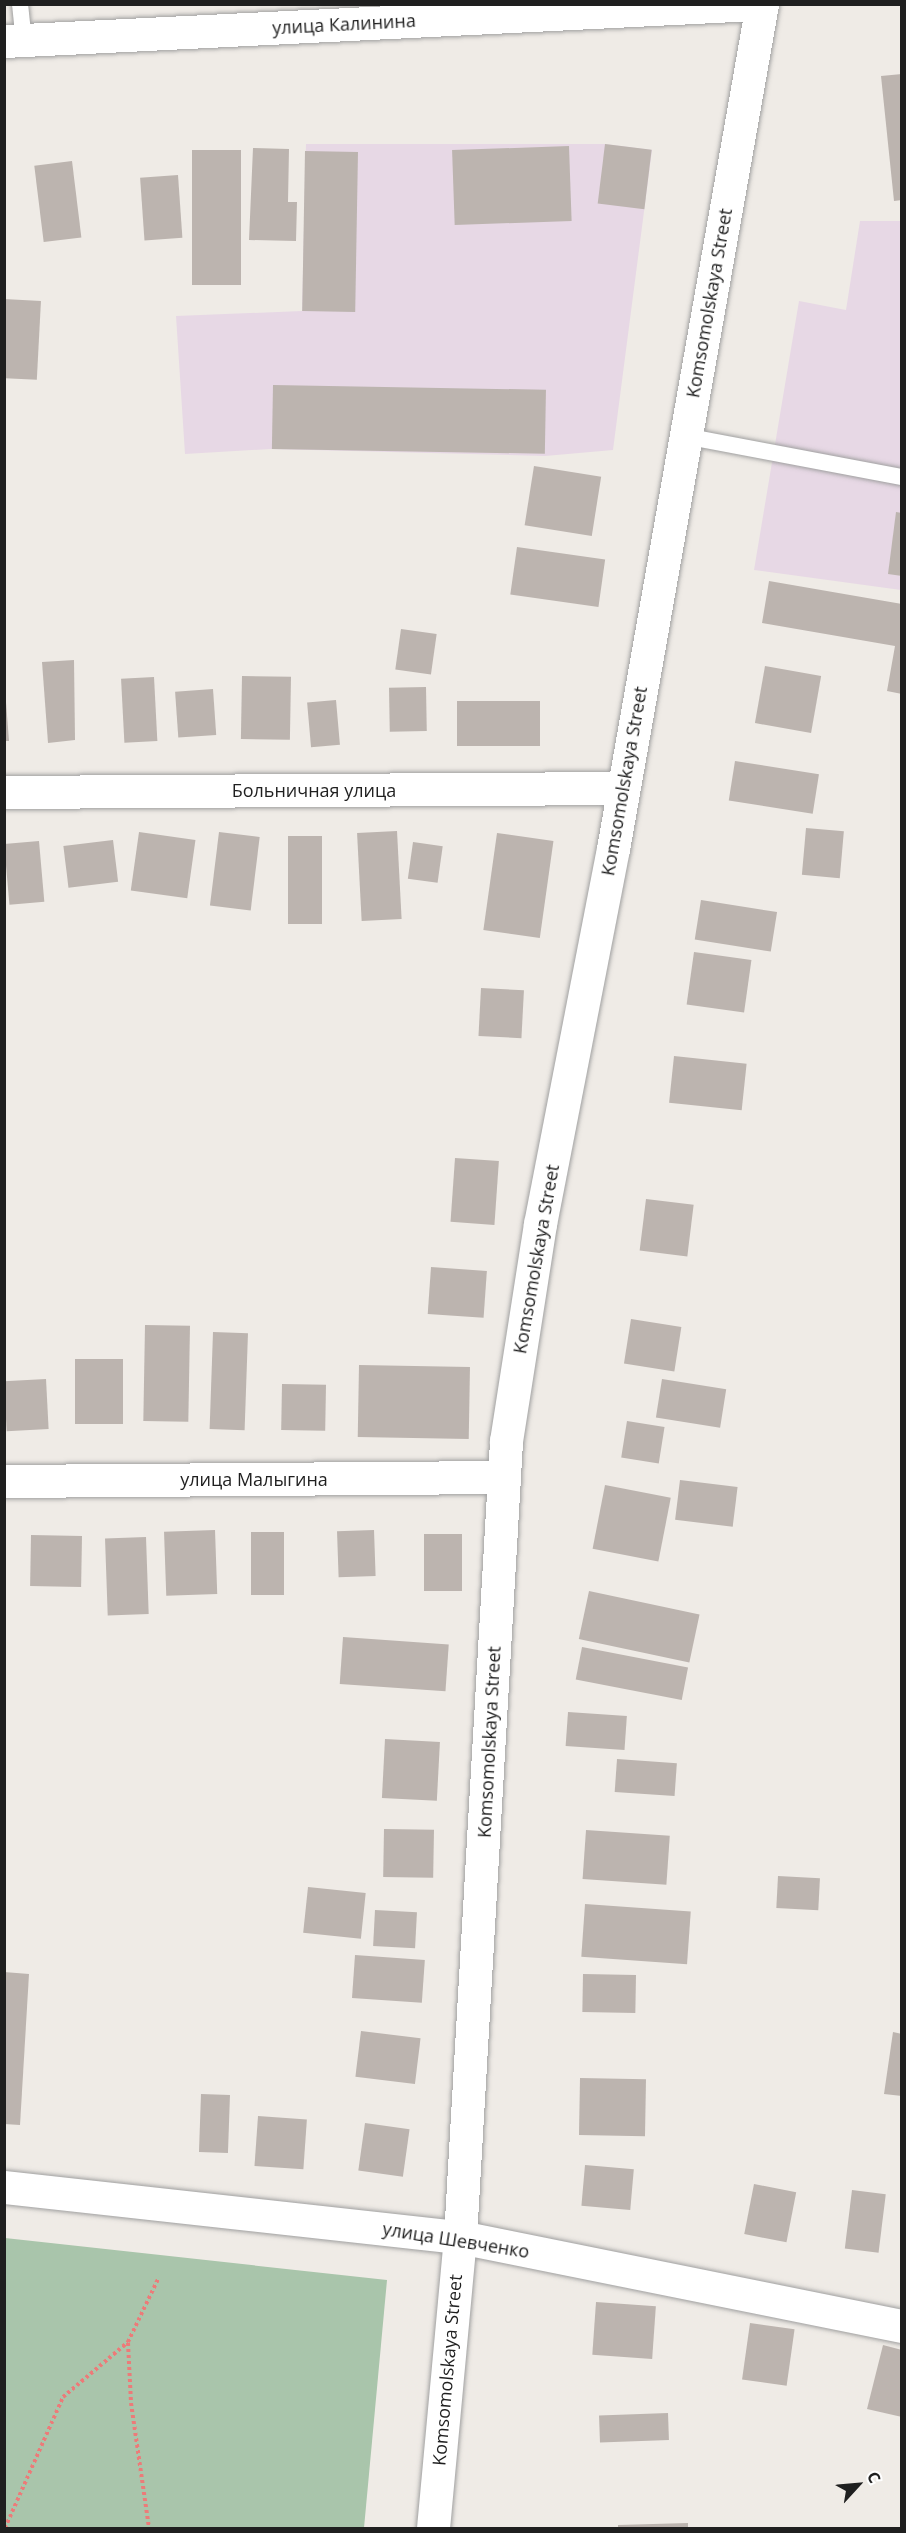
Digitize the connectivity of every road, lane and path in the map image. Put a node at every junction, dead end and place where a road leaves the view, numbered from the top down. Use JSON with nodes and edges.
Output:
{"nodes":[{"id":1,"x":20,"y":4,"type":"edge"},
{"id":2,"x":756,"y":4,"type":"edge"},
{"id":3,"x":762,"y":4,"type":"edge"},
{"id":4,"x":14,"y":40,"type":"edge"},
{"id":5,"x":685,"y":436,"type":"junction"},
{"id":6,"x":902,"y":477,"type":"edge"},
{"id":7,"x":623,"y":788,"type":"junction"},
{"id":8,"x":4,"y":792,"type":"edge"},
{"id":9,"x":504,"y":1477,"type":"junction"},
{"id":10,"x":4,"y":1481,"type":"edge"},
{"id":11,"x":4,"y":2187,"type":"edge"},
{"id":12,"x":460,"y":2237,"type":"junction"},
{"id":13,"x":158,"y":2279,"type":"dead end"},
{"id":14,"x":901,"y":2326,"type":"edge"},
{"id":15,"x":128,"y":2342,"type":"junction"},
{"id":16,"x":5,"y":2529,"type":"edge"},
{"id":17,"x":148,"y":2529,"type":"edge"},
{"id":18,"x":433,"y":2529,"type":"edge"}],
"edges":[{"from":1,"to":4,"type":"lane"},
{"from":2,"to":4,"type":"street","name":"улица Калинина"},
{"from":3,"to":5,"type":"street","name":"Komsomolskaya Street"},
{"from":5,"to":6,"type":"lane"},
{"from":5,"to":7,"type":"street","name":"Komsomolskaya Street"},
{"from":7,"to":8,"type":"street","name":"Больничная улица"},
{"from":7,"to":9,"type":"street","name":"Komsomolskaya Street"},
{"from":9,"to":10,"type":"street","name":"улица Малыгина"},
{"from":9,"to":12,"type":"street","name":"Komsomolskaya Street"},
{"from":11,"to":12,"type":"street","name":"улица Шевченко"},
{"from":12,"to":14,"type":"street","name":"улица Шевченко"},
{"from":12,"to":18,"type":"street","name":"Komsomolskaya Street"},
{"from":13,"to":15,"type":"path"},
{"from":15,"to":16,"type":"path"},
{"from":15,"to":17,"type":"path"}]}
